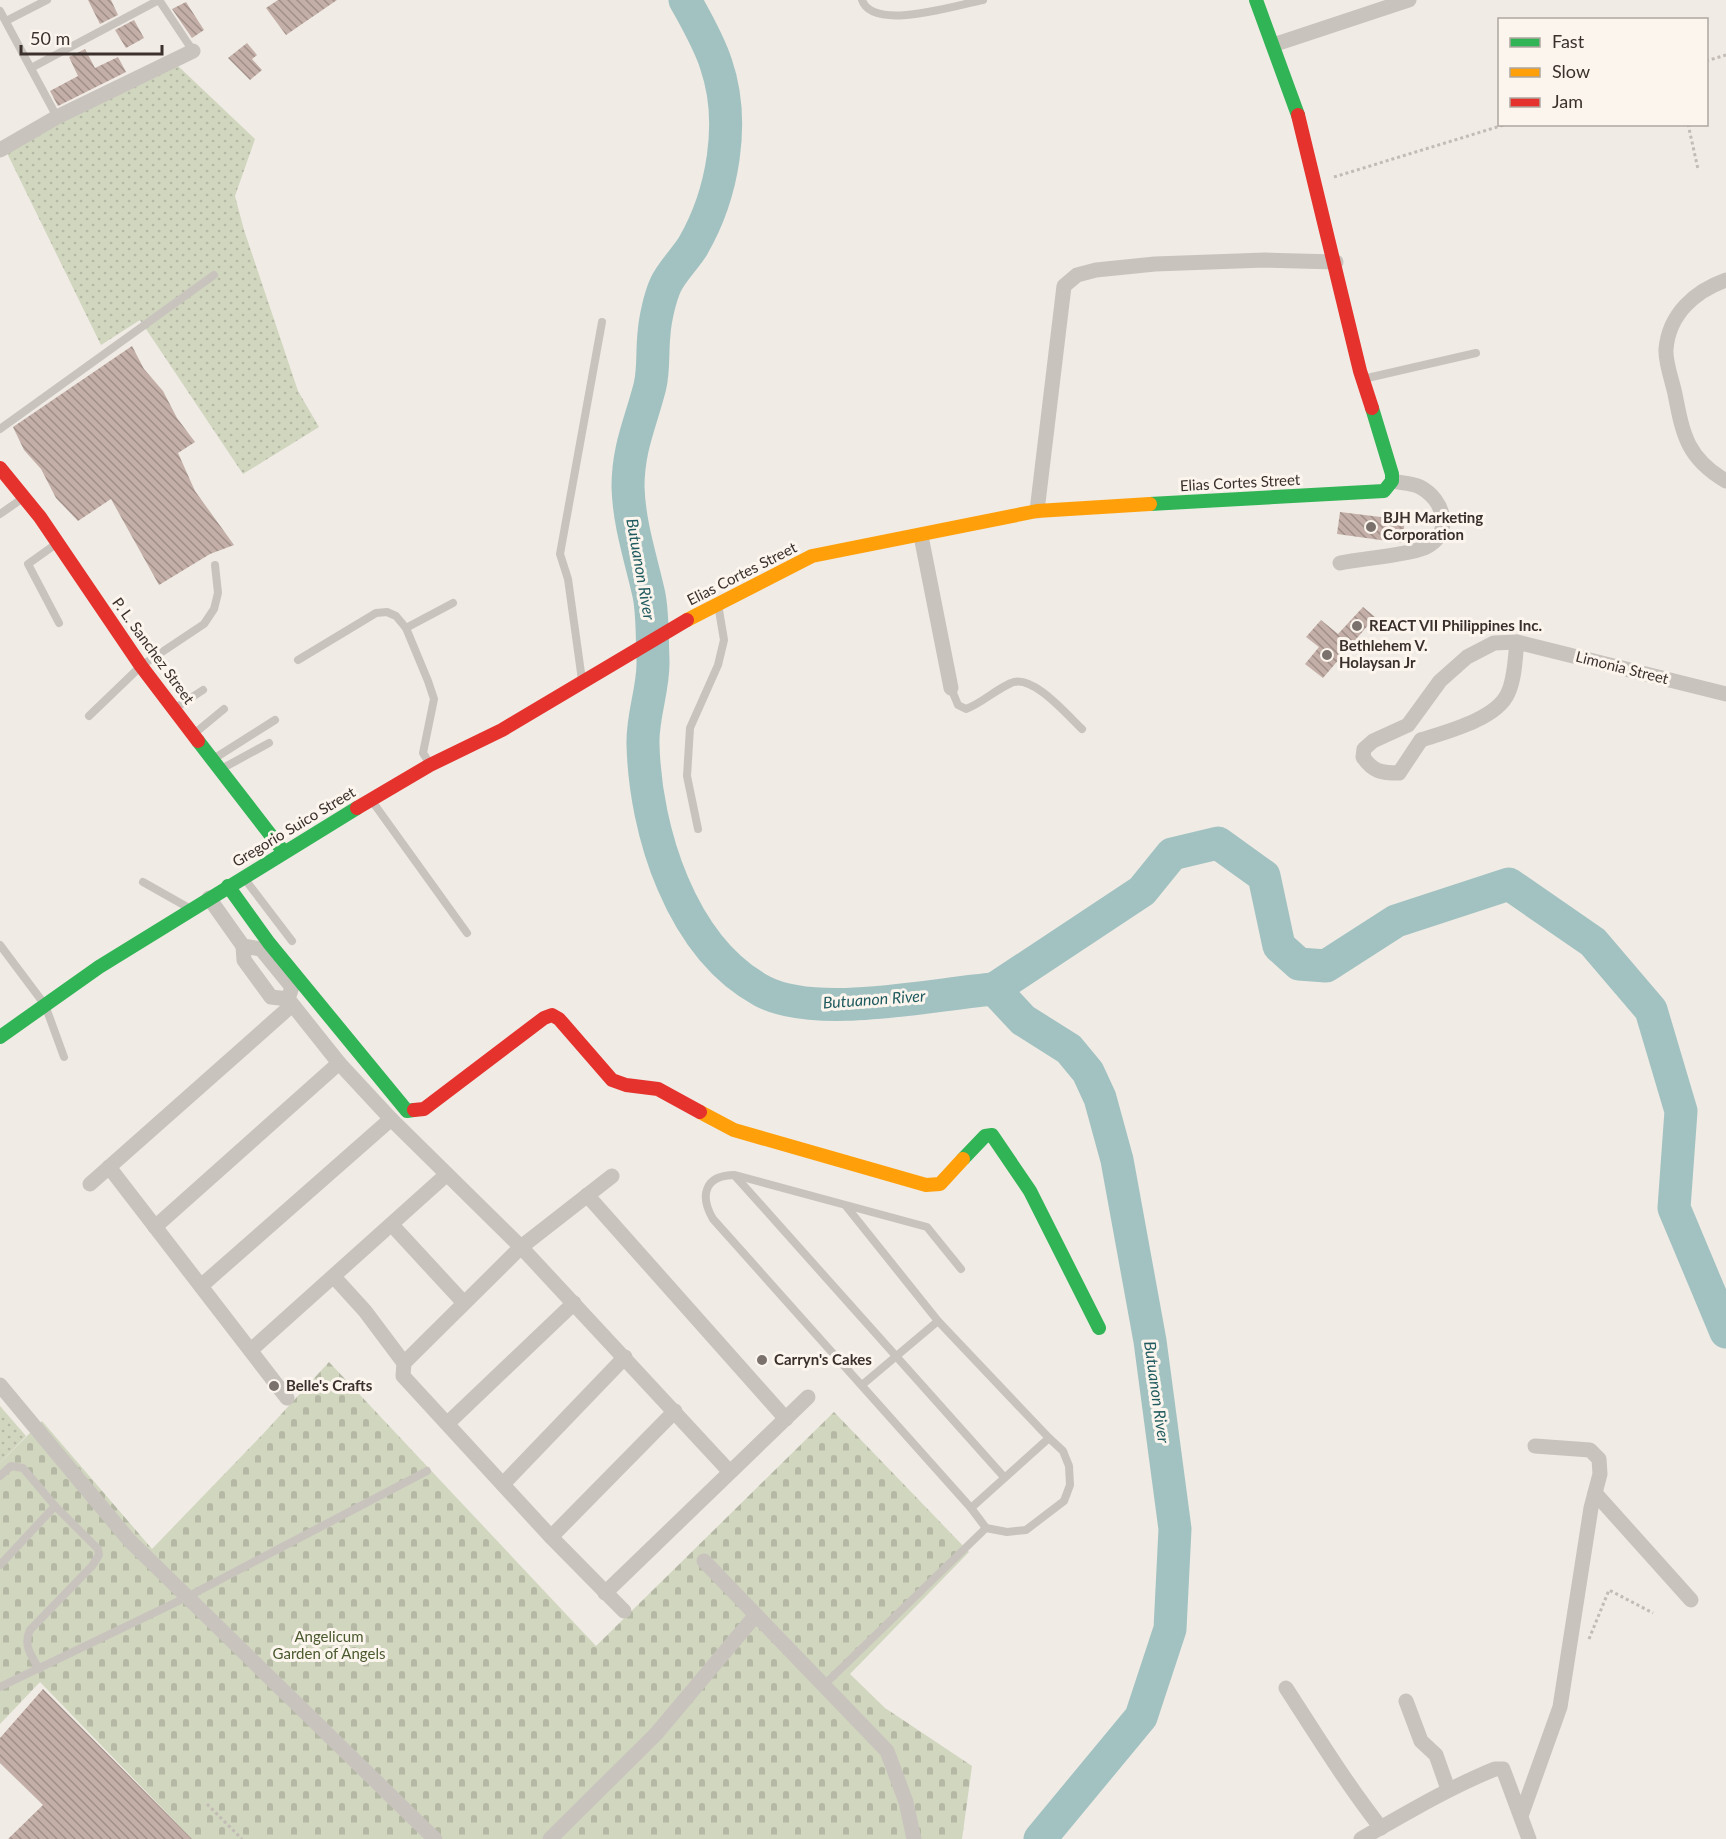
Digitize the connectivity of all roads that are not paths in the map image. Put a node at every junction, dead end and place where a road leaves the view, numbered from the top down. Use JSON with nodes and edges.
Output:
{"nodes":[{"id":1,"x":47,"y":0,"type":"edge"},
{"id":2,"x":159,"y":0,"type":"edge"},
{"id":3,"x":862,"y":0,"type":"edge"},
{"id":4,"x":983,"y":0,"type":"edge"},
{"id":5,"x":1256,"y":0,"type":"edge"},
{"id":6,"x":1409,"y":0,"type":"edge"},
{"id":7,"x":0,"y":11,"type":"edge"},
{"id":8,"x":6,"y":21,"type":"junction"},
{"id":9,"x":1273,"y":45,"type":"junction"},
{"id":10,"x":193,"y":51,"type":"joint"},
{"id":11,"x":31,"y":68,"type":"junction"},
{"id":12,"x":57,"y":117,"type":"junction"},
{"id":13,"x":0,"y":150,"type":"edge"},
{"id":14,"x":1336,"y":262,"type":"junction"},
{"id":15,"x":214,"y":275,"type":"dead end"},
{"id":16,"x":1726,"y":280,"type":"edge"},
{"id":17,"x":602,"y":322,"type":"dead end"},
{"id":18,"x":1476,"y":353,"type":"dead end"},
{"id":19,"x":1362,"y":379,"type":"junction"},
{"id":20,"x":0,"y":429,"type":"edge"},
{"id":21,"x":0,"y":468,"type":"edge"},
{"id":22,"x":1726,"y":480,"type":"edge"},
{"id":23,"x":1392,"y":481,"type":"junction"},
{"id":24,"x":24,"y":497,"type":"junction"},
{"id":25,"x":1037,"y":512,"type":"junction"},
{"id":26,"x":0,"y":514,"type":"edge"},
{"id":27,"x":921,"y":536,"type":"junction"},
{"id":28,"x":57,"y":543,"type":"junction"},
{"id":29,"x":1341,"y":562,"type":"dead end"},
{"id":30,"x":215,"y":566,"type":"dead end"},
{"id":31,"x":453,"y":603,"type":"dead end"},
{"id":32,"x":718,"y":603,"type":"junction"},
{"id":33,"x":58,"y":623,"type":"dead end"},
{"id":34,"x":406,"y":628,"type":"junction"},
{"id":35,"x":1517,"y":642,"type":"junction"},
{"id":36,"x":298,"y":660,"type":"dead end"},
{"id":37,"x":616,"y":664,"type":"joint"},
{"id":38,"x":141,"y":666,"type":"junction"},
{"id":39,"x":583,"y":684,"type":"junction"},
{"id":40,"x":951,"y":688,"type":"joint"},
{"id":41,"x":203,"y":690,"type":"dead end"},
{"id":42,"x":1726,"y":694,"type":"edge"},
{"id":43,"x":174,"y":709,"type":"junction"},
{"id":44,"x":224,"y":709,"type":"dead end"},
{"id":45,"x":89,"y":716,"type":"dead end"},
{"id":46,"x":275,"y":720,"type":"dead end"},
{"id":47,"x":1408,"y":725,"type":"junction"},
{"id":48,"x":1082,"y":729,"type":"dead end"},
{"id":49,"x":194,"y":734,"type":"junction"},
{"id":50,"x":1421,"y":740,"type":"junction"},
{"id":51,"x":269,"y":743,"type":"dead end"},
{"id":52,"x":216,"y":764,"type":"junction"},
{"id":53,"x":430,"y":765,"type":"junction"},
{"id":54,"x":371,"y":800,"type":"junction"},
{"id":55,"x":698,"y":829,"type":"dead end"},
{"id":56,"x":283,"y":851,"type":"junction"},
{"id":57,"x":243,"y":876,"type":"junction"},
{"id":58,"x":143,"y":882,"type":"dead end"},
{"id":59,"x":228,"y":886,"type":"junction"},
{"id":60,"x":209,"y":898,"type":"junction"},
{"id":61,"x":191,"y":909,"type":"junction"},
{"id":62,"x":467,"y":933,"type":"dead end"},
{"id":63,"x":292,"y":941,"type":"dead end"},
{"id":64,"x":0,"y":945,"type":"edge"},
{"id":65,"x":243,"y":946,"type":"junction"},
{"id":66,"x":290,"y":1002,"type":"junction"},
{"id":67,"x":45,"y":1005,"type":"junction"},
{"id":68,"x":0,"y":1037,"type":"edge"},
{"id":69,"x":64,"y":1057,"type":"dead end"},
{"id":70,"x":339,"y":1063,"type":"junction"},
{"id":71,"x":391,"y":1119,"type":"junction"},
{"id":72,"x":110,"y":1167,"type":"junction"},
{"id":73,"x":446,"y":1175,"type":"junction"},
{"id":74,"x":735,"y":1175,"type":"junction"},
{"id":75,"x":612,"y":1176,"type":"dead end"},
{"id":76,"x":90,"y":1184,"type":"dead end"},
{"id":77,"x":587,"y":1195,"type":"junction"},
{"id":78,"x":846,"y":1206,"type":"junction"},
{"id":79,"x":392,"y":1225,"type":"junction"},
{"id":80,"x":155,"y":1227,"type":"junction"},
{"id":81,"x":521,"y":1247,"type":"junction"},
{"id":82,"x":961,"y":1269,"type":"dead end"},
{"id":83,"x":335,"y":1278,"type":"junction"},
{"id":84,"x":201,"y":1286,"type":"junction"},
{"id":85,"x":464,"y":1303,"type":"junction"},
{"id":86,"x":573,"y":1303,"type":"junction"},
{"id":87,"x":938,"y":1321,"type":"junction"},
{"id":88,"x":1099,"y":1328,"type":"dead end"},
{"id":89,"x":251,"y":1350,"type":"junction"},
{"id":90,"x":896,"y":1356,"type":"junction"},
{"id":91,"x":625,"y":1357,"type":"junction"},
{"id":92,"x":404,"y":1363,"type":"junction"},
{"id":93,"x":0,"y":1385,"type":"edge"},
{"id":94,"x":862,"y":1385,"type":"junction"},
{"id":95,"x":807,"y":1397,"type":"dead end"},
{"id":96,"x":287,"y":1398,"type":"dead end"},
{"id":97,"x":675,"y":1411,"type":"junction"},
{"id":98,"x":786,"y":1419,"type":"junction"},
{"id":99,"x":448,"y":1423,"type":"junction"},
{"id":100,"x":1049,"y":1438,"type":"junction"},
{"id":101,"x":1535,"y":1446,"type":"dead end"},
{"id":102,"x":427,"y":1471,"type":"dead end"},
{"id":103,"x":729,"y":1472,"type":"junction"},
{"id":104,"x":0,"y":1476,"type":"edge"},
{"id":105,"x":1004,"y":1477,"type":"junction"},
{"id":106,"x":504,"y":1483,"type":"junction"},
{"id":107,"x":1595,"y":1493,"type":"junction"},
{"id":108,"x":55,"y":1506,"type":"junction"},
{"id":109,"x":971,"y":1508,"type":"junction"},
{"id":110,"x":986,"y":1528,"type":"junction"},
{"id":111,"x":551,"y":1537,"type":"junction"},
{"id":112,"x":704,"y":1561,"type":"dead end"},
{"id":113,"x":0,"y":1564,"type":"edge"},
{"id":114,"x":605,"y":1593,"type":"junction"},
{"id":115,"x":187,"y":1597,"type":"junction"},
{"id":116,"x":1690,"y":1600,"type":"dead end"},
{"id":117,"x":624,"y":1611,"type":"dead end"},
{"id":118,"x":755,"y":1616,"type":"junction"},
{"id":119,"x":39,"y":1669,"type":"junction"},
{"id":120,"x":823,"y":1686,"type":"junction"},
{"id":121,"x":0,"y":1687,"type":"edge"},
{"id":122,"x":1287,"y":1688,"type":"dead end"},
{"id":123,"x":1406,"y":1701,"type":"dead end"},
{"id":124,"x":1448,"y":1789,"type":"junction"},
{"id":125,"x":1521,"y":1816,"type":"junction"},
{"id":126,"x":1381,"y":1828,"type":"junction"},
{"id":127,"x":435,"y":1839,"type":"edge"},
{"id":128,"x":550,"y":1839,"type":"edge"},
{"id":129,"x":914,"y":1839,"type":"edge"},
{"id":130,"x":1361,"y":1839,"type":"edge"},
{"id":131,"x":1529,"y":1839,"type":"edge"}],
"edges":[{"from":1,"to":8,"type":"lane"},
{"from":2,"to":10,"type":"lane"},
{"from":2,"to":11,"type":"lane"},
{"from":3,"to":4,"type":"lane"},
{"from":5,"to":9,"type":"street"},
{"from":6,"to":9,"type":"street"},
{"from":7,"to":8,"type":"lane"},
{"from":8,"to":11,"type":"lane"},
{"from":9,"to":14,"type":"street"},
{"from":10,"to":12,"type":"street"},
{"from":11,"to":12,"type":"lane"},
{"from":12,"to":13,"type":"street"},
{"from":14,"to":19,"type":"street"},
{"from":14,"to":25,"type":"street"},
{"from":15,"to":20,"type":"lane"},
{"from":16,"to":22,"type":"street"},
{"from":17,"to":39,"type":"lane"},
{"from":18,"to":19,"type":"lane"},
{"from":19,"to":23,"type":"street"},
{"from":21,"to":24,"type":"street","name":"P. L. Sanchez Street"},
{"from":23,"to":25,"type":"street","name":"Elias Cortes Street"},
{"from":23,"to":29,"type":"street"},
{"from":24,"to":26,"type":"lane"},
{"from":24,"to":28,"type":"street","name":"P. L. Sanchez Street"},
{"from":25,"to":27,"type":"street","name":"Elias Cortes Street"},
{"from":27,"to":32,"type":"street","name":"Elias Cortes Street"},
{"from":27,"to":40,"type":"street"},
{"from":28,"to":33,"type":"lane"},
{"from":28,"to":38,"type":"street","name":"P. L. Sanchez Street"},
{"from":30,"to":38,"type":"lane"},
{"from":31,"to":34,"type":"lane"},
{"from":32,"to":37,"type":"street","name":"Elias Cortes Street"},
{"from":32,"to":55,"type":"lane"},
{"from":34,"to":36,"type":"lane"},
{"from":34,"to":53,"type":"lane"},
{"from":35,"to":42,"type":"street","name":"Limonia Street"},
{"from":35,"to":47,"type":"street","name":"Limonia Street"},
{"from":35,"to":50,"type":"street"},
{"from":37,"to":39,"type":"street","name":"Gregorio Suico Street"},
{"from":38,"to":43,"type":"street","name":"P. L. Sanchez Street"},
{"from":38,"to":45,"type":"lane"},
{"from":39,"to":53,"type":"street","name":"Gregorio Suico Street"},
{"from":40,"to":48,"type":"lane"},
{"from":41,"to":43,"type":"lane"},
{"from":43,"to":49,"type":"street","name":"P. L. Sanchez Street"},
{"from":44,"to":49,"type":"lane"},
{"from":46,"to":52,"type":"lane"},
{"from":47,"to":50,"type":"street"},
{"from":47,"to":50,"type":"street"},
{"from":49,"to":52,"type":"street","name":"P. L. Sanchez Street"},
{"from":51,"to":52,"type":"lane"},
{"from":52,"to":56,"type":"street","name":"P. L. Sanchez Street"},
{"from":53,"to":54,"type":"street","name":"Gregorio Suico Street"},
{"from":54,"to":56,"type":"street","name":"Gregorio Suico Street"},
{"from":54,"to":62,"type":"lane"},
{"from":56,"to":57,"type":"street","name":"Gregorio Suico Street"},
{"from":57,"to":59,"type":"street","name":"Gregorio Suico Street"},
{"from":57,"to":63,"type":"lane"},
{"from":58,"to":61,"type":"lane"},
{"from":59,"to":60,"type":"street","name":"Gregorio Suico Street"},
{"from":59,"to":88,"type":"street"},
{"from":60,"to":61,"type":"street","name":"Gregorio Suico Street"},
{"from":60,"to":65,"type":"street"},
{"from":61,"to":67,"type":"street","name":"Gregorio Suico Street"},
{"from":64,"to":67,"type":"lane"},
{"from":65,"to":66,"type":"street"},
{"from":65,"to":66,"type":"street"},
{"from":66,"to":70,"type":"street"},
{"from":66,"to":72,"type":"street"},
{"from":67,"to":68,"type":"street","name":"Gregorio Suico Street"},
{"from":67,"to":69,"type":"lane"},
{"from":70,"to":71,"type":"street"},
{"from":70,"to":80,"type":"street"},
{"from":71,"to":73,"type":"street"},
{"from":71,"to":84,"type":"street"},
{"from":72,"to":76,"type":"street"},
{"from":72,"to":80,"type":"street"},
{"from":73,"to":79,"type":"street"},
{"from":73,"to":81,"type":"street"},
{"from":74,"to":78,"type":"lane"},
{"from":74,"to":90,"type":"lane"},
{"from":74,"to":94,"type":"lane"},
{"from":75,"to":77,"type":"street"},
{"from":77,"to":81,"type":"street"},
{"from":77,"to":98,"type":"street"},
{"from":78,"to":82,"type":"lane"},
{"from":78,"to":87,"type":"lane"},
{"from":79,"to":83,"type":"street"},
{"from":79,"to":85,"type":"street"},
{"from":80,"to":84,"type":"street"},
{"from":81,"to":85,"type":"street"},
{"from":81,"to":86,"type":"street"},
{"from":83,"to":89,"type":"street"},
{"from":83,"to":92,"type":"street"},
{"from":84,"to":89,"type":"street"},
{"from":85,"to":92,"type":"street"},
{"from":86,"to":91,"type":"street"},
{"from":86,"to":99,"type":"street"},
{"from":87,"to":90,"type":"lane"},
{"from":87,"to":100,"type":"lane"},
{"from":89,"to":96,"type":"street"},
{"from":90,"to":94,"type":"lane"},
{"from":90,"to":105,"type":"lane"},
{"from":91,"to":97,"type":"street"},
{"from":91,"to":106,"type":"street"},
{"from":92,"to":99,"type":"street"},
{"from":93,"to":115,"type":"street"},
{"from":94,"to":109,"type":"lane"},
{"from":95,"to":98,"type":"street"},
{"from":97,"to":103,"type":"street"},
{"from":97,"to":111,"type":"street"},
{"from":98,"to":103,"type":"street"},
{"from":99,"to":106,"type":"street"},
{"from":100,"to":105,"type":"lane"},
{"from":100,"to":110,"type":"lane"},
{"from":101,"to":107,"type":"street"},
{"from":102,"to":115,"type":"lane"},
{"from":103,"to":114,"type":"street"},
{"from":104,"to":108,"type":"lane"},
{"from":105,"to":109,"type":"lane"},
{"from":106,"to":111,"type":"street"},
{"from":107,"to":116,"type":"street"},
{"from":107,"to":125,"type":"street"},
{"from":108,"to":113,"type":"lane"},
{"from":108,"to":119,"type":"lane"},
{"from":109,"to":110,"type":"lane"},
{"from":110,"to":120,"type":"lane"},
{"from":111,"to":114,"type":"street"},
{"from":112,"to":118,"type":"street"},
{"from":114,"to":117,"type":"street"},
{"from":115,"to":119,"type":"lane"},
{"from":115,"to":127,"type":"street"},
{"from":118,"to":120,"type":"street"},
{"from":118,"to":128,"type":"street"},
{"from":119,"to":121,"type":"lane"},
{"from":120,"to":129,"type":"street"},
{"from":122,"to":126,"type":"street"},
{"from":123,"to":124,"type":"street"},
{"from":124,"to":125,"type":"street"},
{"from":124,"to":126,"type":"street"},
{"from":125,"to":131,"type":"street"},
{"from":126,"to":130,"type":"street"}]}
